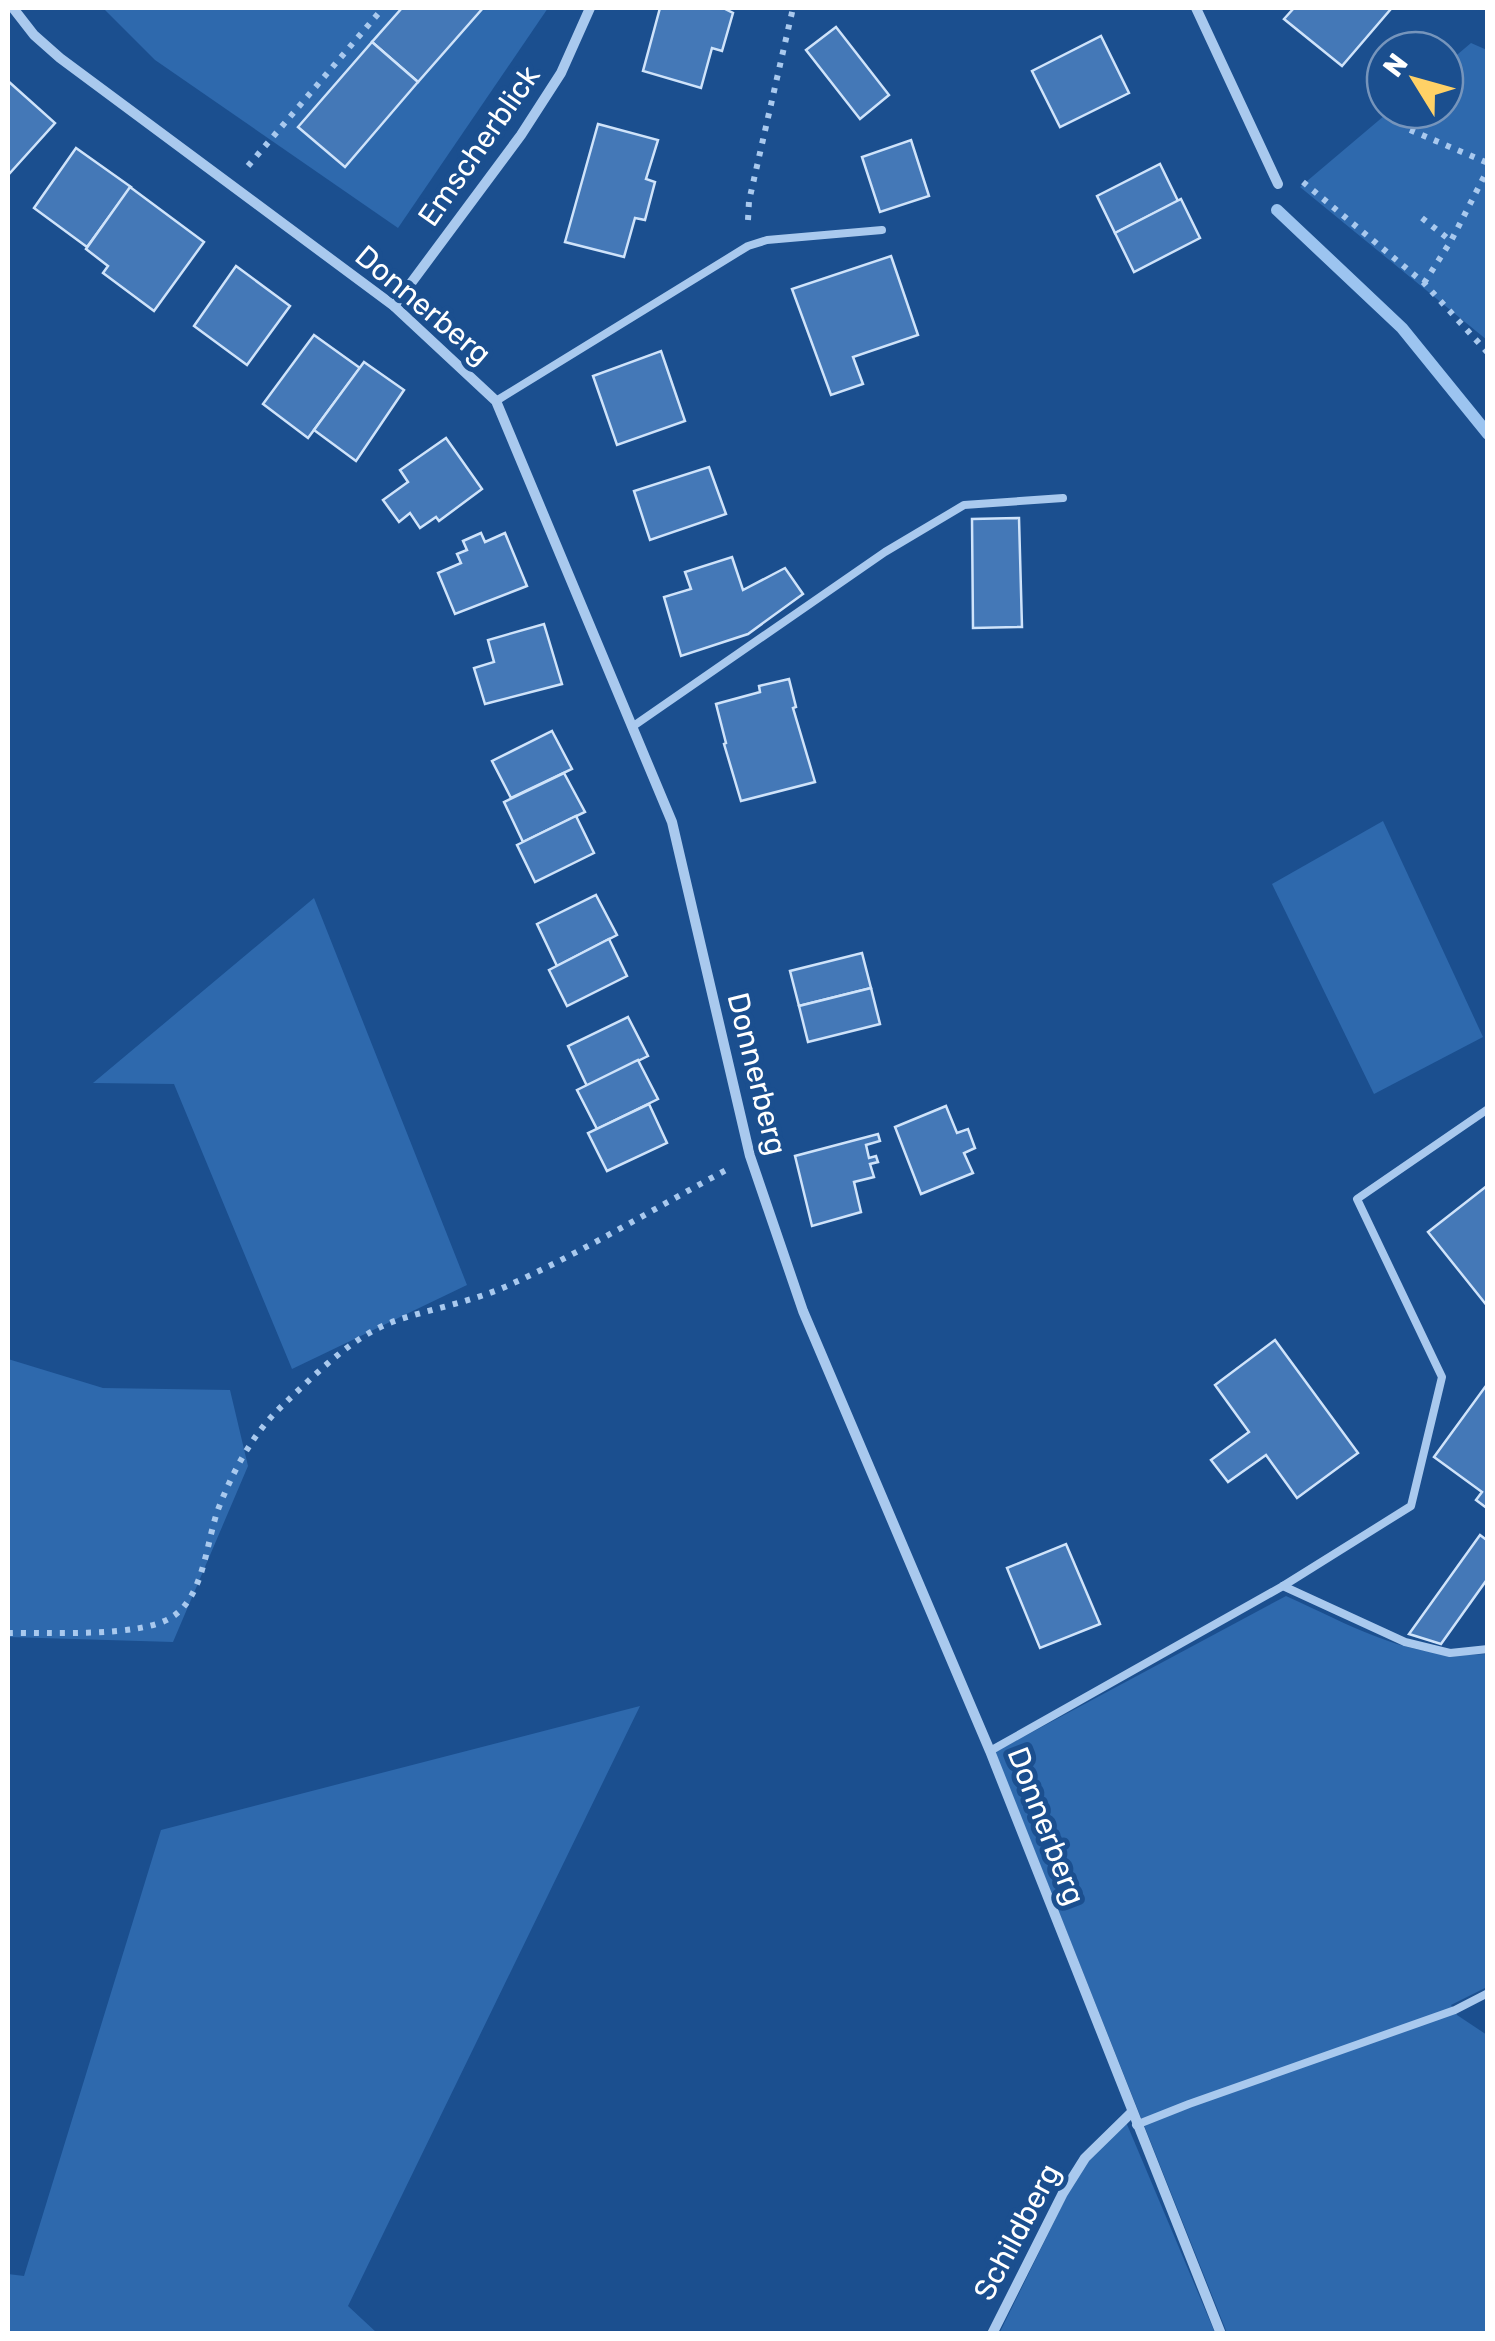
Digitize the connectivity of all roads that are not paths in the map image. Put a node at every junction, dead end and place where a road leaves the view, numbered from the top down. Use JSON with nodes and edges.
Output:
{"nodes":[{"id":1,"x":13,"y":8,"type":"edge"},
{"id":2,"x":590,"y":8,"type":"edge"},
{"id":3,"x":1196,"y":8,"type":"edge"},
{"id":4,"x":1278,"y":184,"type":"road end"},
{"id":5,"x":882,"y":230,"type":"dead end"},
{"id":6,"x":394,"y":306,"type":"junction"},
{"id":7,"x":496,"y":400,"type":"junction"},
{"id":8,"x":1063,"y":498,"type":"dead end"},
{"id":9,"x":632,"y":727,"type":"junction"},
{"id":10,"x":1488,"y":1109,"type":"edge"},
{"id":11,"x":1283,"y":1586,"type":"junction"},
{"id":12,"x":1488,"y":1649,"type":"edge"},
{"id":13,"x":990,"y":1751,"type":"junction"},
{"id":14,"x":1488,"y":1993,"type":"edge"},
{"id":15,"x":1131,"y":2113,"type":"junction"},
{"id":16,"x":1136,"y":2125,"type":"junction"},
{"id":17,"x":992,"y":2334,"type":"edge"},
{"id":18,"x":1221,"y":2334,"type":"edge"}],
"edges":[{"from":1,"to":6,"type":"street","name":"Donnerberg"},
{"from":2,"to":6,"type":"street","name":"Emscherblick"},
{"from":3,"to":4,"type":"street"},
{"from":5,"to":7,"type":"lane"},
{"from":6,"to":7,"type":"street","name":"Donnerberg"},
{"from":7,"to":9,"type":"street","name":"Donnerberg"},
{"from":8,"to":9,"type":"lane"},
{"from":9,"to":13,"type":"street","name":"Donnerberg"},
{"from":10,"to":11,"type":"lane"},
{"from":11,"to":12,"type":"lane"},
{"from":11,"to":13,"type":"lane"},
{"from":13,"to":15,"type":"street","name":"Donnerberg"},
{"from":14,"to":16,"type":"lane"},
{"from":15,"to":16,"type":"street","name":"Donnerberg"},
{"from":15,"to":17,"type":"street","name":"Schildberg"},
{"from":16,"to":18,"type":"street","name":"Donnerberg"}]}
